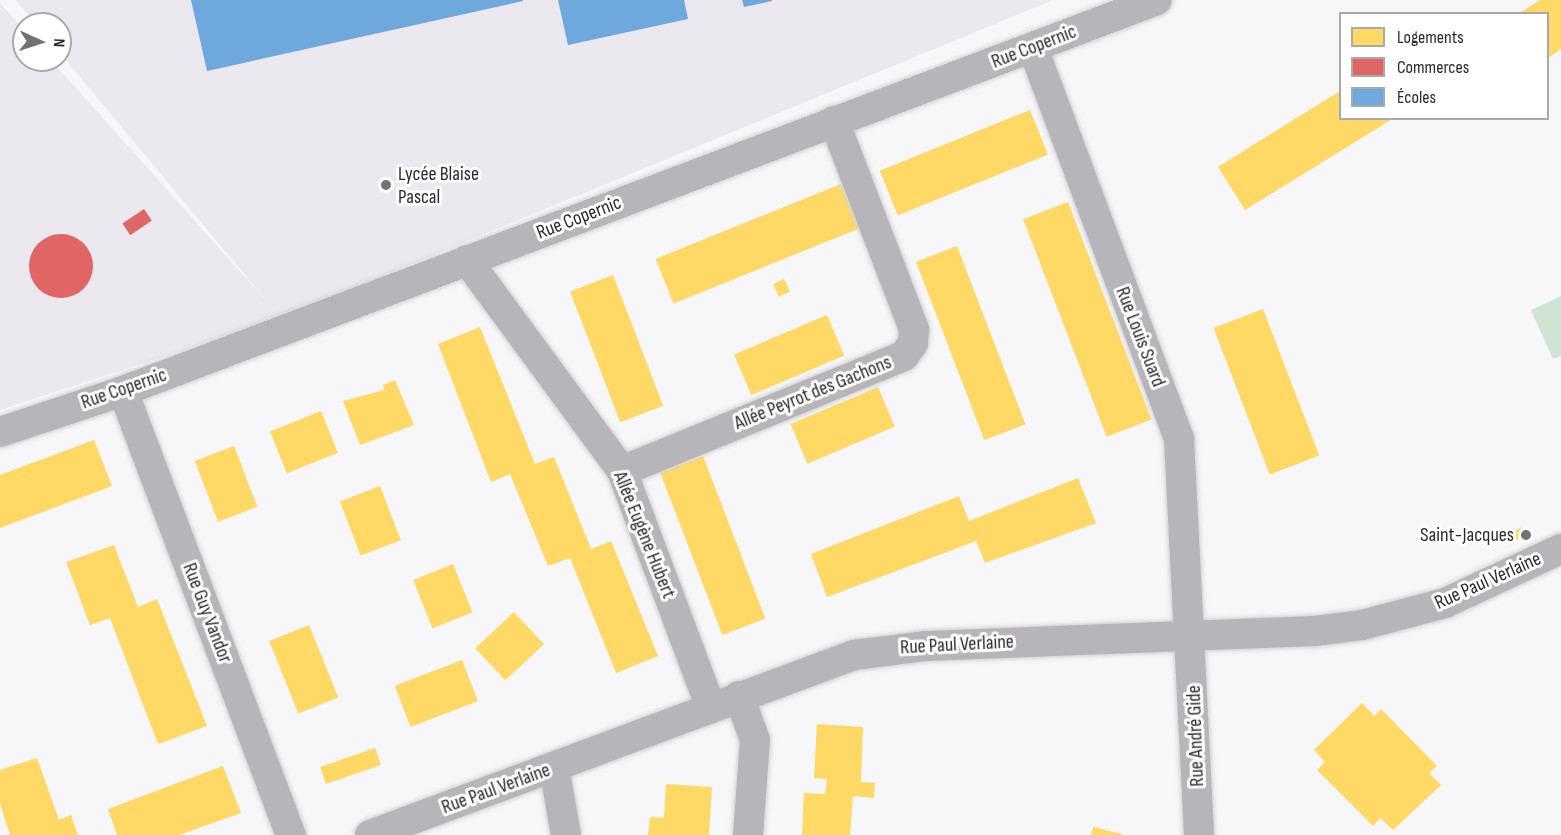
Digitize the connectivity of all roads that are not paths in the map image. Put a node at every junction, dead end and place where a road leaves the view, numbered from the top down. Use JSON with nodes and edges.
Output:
{"nodes":[{"id":1,"x":1157,"y":0,"type":"edge"},
{"id":2,"x":1033,"y":48,"type":"junction"},
{"id":3,"x":834,"y":121,"type":"junction"},
{"id":4,"x":467,"y":260,"type":"junction"},
{"id":5,"x":123,"y":391,"type":"junction"},
{"id":6,"x":0,"y":432,"type":"edge"},
{"id":7,"x":622,"y":471,"type":"junction"},
{"id":8,"x":1561,"y":549,"type":"edge"},
{"id":9,"x":1190,"y":637,"type":"junction"},
{"id":10,"x":739,"y":696,"type":"junction"},
{"id":11,"x":711,"y":708,"type":"junction"},
{"id":12,"x":554,"y":767,"type":"junction"},
{"id":13,"x":291,"y":835,"type":"edge"},
{"id":14,"x":370,"y":835,"type":"edge"},
{"id":15,"x":566,"y":835,"type":"edge"},
{"id":16,"x":748,"y":835,"type":"edge"},
{"id":17,"x":1200,"y":835,"type":"edge"}],
"edges":[{"from":1,"to":2,"type":"street","name":"Rue Copernic"},
{"from":2,"to":3,"type":"street","name":"Rue Copernic"},
{"from":2,"to":9,"type":"street","name":"Rue Louis Suard"},
{"from":3,"to":4,"type":"street","name":"Rue Copernic"},
{"from":3,"to":7,"type":"street","name":"Allée Peyrot des Gachons"},
{"from":4,"to":5,"type":"street","name":"Rue Copernic"},
{"from":4,"to":7,"type":"street","name":"Allée Eugène Hubert"},
{"from":5,"to":6,"type":"street","name":"Rue Copernic"},
{"from":5,"to":13,"type":"street","name":"Rue Guy Vandor"},
{"from":7,"to":11,"type":"street","name":"Allée Eugène Hubert"},
{"from":8,"to":9,"type":"street","name":"Rue Paul Verlaine"},
{"from":9,"to":10,"type":"street","name":"Rue Paul Verlaine"},
{"from":9,"to":17,"type":"street","name":"Rue André Gide"},
{"from":10,"to":11,"type":"street","name":"Rue Paul Verlaine"},
{"from":10,"to":16,"type":"street"},
{"from":11,"to":12,"type":"street","name":"Rue Paul Verlaine"},
{"from":12,"to":14,"type":"street","name":"Rue Paul Verlaine"},
{"from":12,"to":15,"type":"street"}]}
